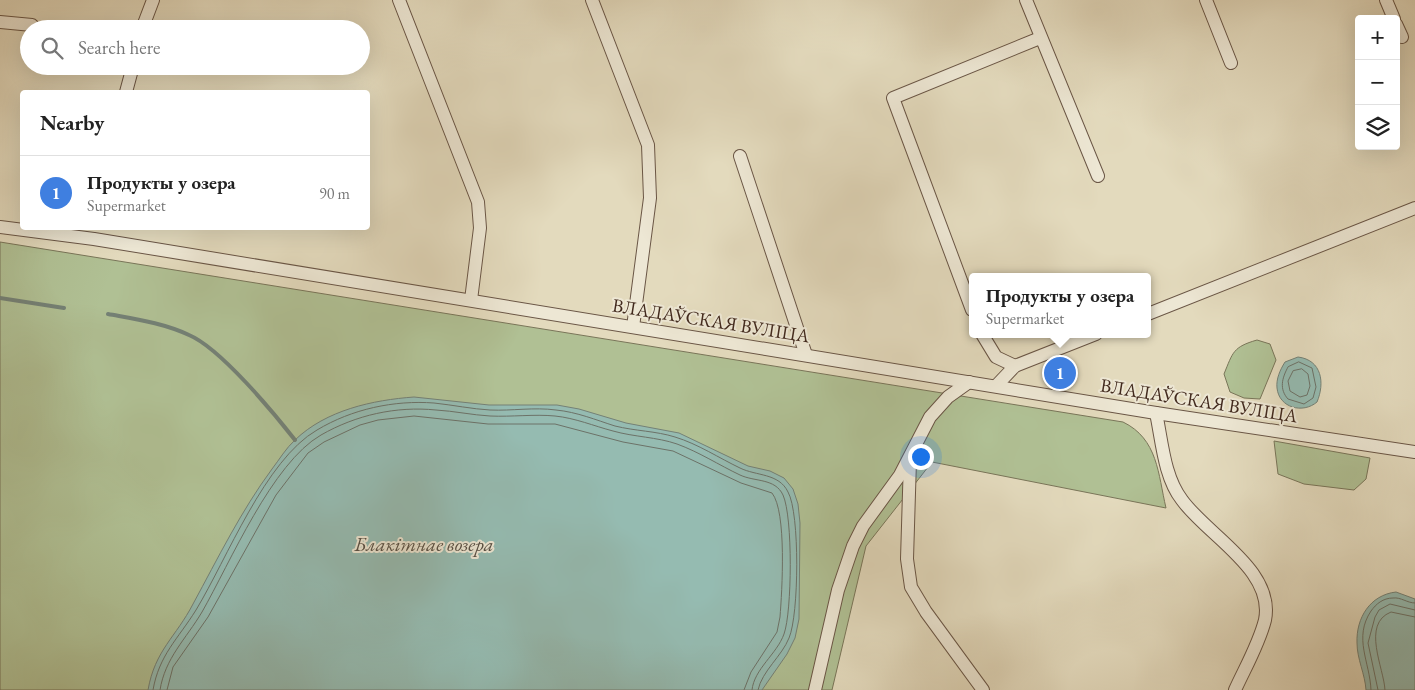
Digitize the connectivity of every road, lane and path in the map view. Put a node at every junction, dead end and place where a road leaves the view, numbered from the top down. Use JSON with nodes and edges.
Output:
{"nodes":[{"id":1,"x":153,"y":0,"type":"edge"},
{"id":2,"x":399,"y":0,"type":"edge"},
{"id":3,"x":592,"y":0,"type":"edge"},
{"id":4,"x":1026,"y":0,"type":"edge"},
{"id":5,"x":1206,"y":0,"type":"edge"},
{"id":6,"x":1386,"y":0,"type":"edge"},
{"id":7,"x":1392,"y":15,"type":"edge"},
{"id":8,"x":145,"y":20,"type":"edge"},
{"id":9,"x":0,"y":22,"type":"edge"},
{"id":10,"x":20,"y":24,"type":"edge"},
{"id":11,"x":1400,"y":33,"type":"edge"},
{"id":12,"x":1402,"y":37,"type":"dead end"},
{"id":13,"x":1040,"y":38,"type":"junction"},
{"id":14,"x":1231,"y":63,"type":"dead end"},
{"id":15,"x":131,"y":75,"type":"edge"},
{"id":16,"x":127,"y":90,"type":"edge"},
{"id":17,"x":740,"y":156,"type":"dead end"},
{"id":18,"x":1098,"y":176,"type":"dead end"},
{"id":19,"x":1415,"y":208,"type":"edge"},
{"id":20,"x":0,"y":227,"type":"edge"},
{"id":21,"x":20,"y":228,"type":"edge"},
{"id":22,"x":48,"y":230,"type":"edge"},
{"id":23,"x":95,"y":233,"type":"edge"},
{"id":24,"x":471,"y":300,"type":"junction"},
{"id":25,"x":969,"y":302,"type":"edge"},
{"id":26,"x":1151,"y":313,"type":"edge"},
{"id":27,"x":633,"y":327,"type":"junction"},
{"id":28,"x":984,"y":338,"type":"edge"},
{"id":29,"x":1086,"y":338,"type":"edge"},
{"id":30,"x":806,"y":355,"type":"junction"},
{"id":31,"x":1015,"y":366,"type":"junction"},
{"id":32,"x":969,"y":382,"type":"junction"},
{"id":33,"x":996,"y":386,"type":"junction"},
{"id":34,"x":1156,"y":414,"type":"junction"},
{"id":35,"x":1415,"y":452,"type":"edge"},
{"id":36,"x":910,"y":458,"type":"junction"},
{"id":37,"x":815,"y":690,"type":"edge"},
{"id":38,"x":984,"y":690,"type":"edge"},
{"id":39,"x":1235,"y":690,"type":"edge"}],
"edges":[{"from":1,"to":8,"type":"street"},
{"from":2,"to":24,"type":"street"},
{"from":3,"to":27,"type":"street"},
{"from":4,"to":13,"type":"street"},
{"from":5,"to":14,"type":"street"},
{"from":6,"to":7,"type":"street"},
{"from":9,"to":10,"type":"street"},
{"from":11,"to":12,"type":"street"},
{"from":13,"to":18,"type":"street"},
{"from":13,"to":25,"type":"street"},
{"from":15,"to":16,"type":"street"},
{"from":17,"to":30,"type":"street"},
{"from":19,"to":26,"type":"street"},
{"from":20,"to":21,"type":"street","name":"ВЛАДАЎСКАЯ ВУЛІЦА"},
{"from":22,"to":23,"type":"street","name":"ВЛАДАЎСКАЯ ВУЛІЦА"},
{"from":23,"to":24,"type":"street","name":"ВЛАДАЎСКАЯ ВУЛІЦА"},
{"from":24,"to":27,"type":"street","name":"ВЛАДАЎСКАЯ ВУЛІЦА"},
{"from":27,"to":30,"type":"street","name":"ВЛАДАЎСКАЯ ВУЛІЦА"},
{"from":28,"to":31,"type":"street"},
{"from":29,"to":31,"type":"street"},
{"from":30,"to":32,"type":"street","name":"ВЛАДАЎСКАЯ ВУЛІЦА"},
{"from":31,"to":33,"type":"street"},
{"from":32,"to":33,"type":"street","name":"ВЛАДАЎСКАЯ ВУЛІЦА"},
{"from":32,"to":36,"type":"street"},
{"from":33,"to":34,"type":"street","name":"ВЛАДАЎСКАЯ ВУЛІЦА"},
{"from":34,"to":35,"type":"street","name":"ВЛАДАЎСКАЯ ВУЛІЦА"},
{"from":34,"to":39,"type":"street"},
{"from":36,"to":37,"type":"street"},
{"from":36,"to":38,"type":"street"}]}
